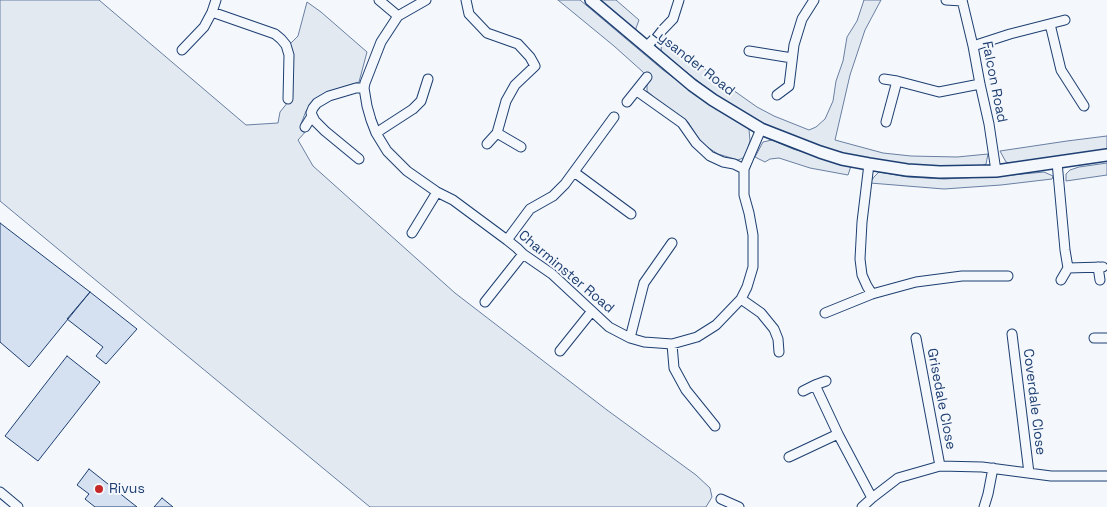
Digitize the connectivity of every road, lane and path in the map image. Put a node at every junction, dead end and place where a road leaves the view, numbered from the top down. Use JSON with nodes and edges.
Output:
{"nodes":[{"id":1,"x":216,"y":0,"type":"edge"},
{"id":2,"x":378,"y":0,"type":"edge"},
{"id":3,"x":426,"y":0,"type":"edge"},
{"id":4,"x":466,"y":0,"type":"edge"},
{"id":5,"x":591,"y":0,"type":"edge"},
{"id":6,"x":679,"y":0,"type":"edge"},
{"id":7,"x":814,"y":0,"type":"edge"},
{"id":8,"x":946,"y":0,"type":"edge"},
{"id":9,"x":962,"y":1,"type":"edge"},
{"id":10,"x":212,"y":12,"type":"junction"},
{"id":11,"x":398,"y":16,"type":"junction"},
{"id":12,"x":1065,"y":20,"type":"dead end"},
{"id":13,"x":1050,"y":24,"type":"junction"},
{"id":14,"x":647,"y":46,"type":"junction"},
{"id":15,"x":973,"y":46,"type":"junction"},
{"id":16,"x":182,"y":50,"type":"dead end"},
{"id":17,"x":750,"y":51,"type":"dead end"},
{"id":18,"x":792,"y":58,"type":"junction"},
{"id":19,"x":648,"y":77,"type":"dead end"},
{"id":20,"x":428,"y":79,"type":"dead end"},
{"id":21,"x":884,"y":79,"type":"dead end"},
{"id":22,"x":897,"y":81,"type":"junction"},
{"id":23,"x":980,"y":84,"type":"junction"},
{"id":24,"x":364,"y":88,"type":"junction"},
{"id":25,"x":637,"y":91,"type":"junction"},
{"id":26,"x":777,"y":95,"type":"dead end"},
{"id":27,"x":288,"y":99,"type":"dead end"},
{"id":28,"x":627,"y":102,"type":"dead end"},
{"id":29,"x":1084,"y":106,"type":"dead end"},
{"id":30,"x":312,"y":116,"type":"junction"},
{"id":31,"x":614,"y":117,"type":"dead end"},
{"id":32,"x":886,"y":122,"type":"dead end"},
{"id":33,"x":305,"y":127,"type":"dead end"},
{"id":34,"x":761,"y":129,"type":"junction"},
{"id":35,"x":376,"y":133,"type":"junction"},
{"id":36,"x":497,"y":133,"type":"junction"},
{"id":37,"x":487,"y":144,"type":"dead end"},
{"id":38,"x":521,"y":147,"type":"dead end"},
{"id":39,"x":1107,"y":155,"type":"edge"},
{"id":40,"x":359,"y":160,"type":"dead end"},
{"id":41,"x":1057,"y":162,"type":"junction"},
{"id":42,"x":869,"y":164,"type":"junction"},
{"id":43,"x":744,"y":169,"type":"junction"},
{"id":44,"x":996,"y":171,"type":"junction"},
{"id":45,"x":574,"y":172,"type":"junction"},
{"id":46,"x":437,"y":192,"type":"junction"},
{"id":47,"x":631,"y":214,"type":"dead end"},
{"id":48,"x":412,"y":233,"type":"dead end"},
{"id":49,"x":507,"y":240,"type":"junction"},
{"id":50,"x":672,"y":242,"type":"dead end"},
{"id":51,"x":522,"y":254,"type":"junction"},
{"id":52,"x":1068,"y":268,"type":"junction"},
{"id":53,"x":1008,"y":276,"type":"dead end"},
{"id":54,"x":1061,"y":280,"type":"dead end"},
{"id":55,"x":1100,"y":280,"type":"dead end"},
{"id":56,"x":872,"y":294,"type":"junction"},
{"id":57,"x":741,"y":298,"type":"junction"},
{"id":58,"x":485,"y":302,"type":"dead end"},
{"id":59,"x":592,"y":311,"type":"junction"},
{"id":60,"x":825,"y":313,"type":"dead end"},
{"id":61,"x":1012,"y":334,"type":"dead end"},
{"id":62,"x":630,"y":338,"type":"junction"},
{"id":63,"x":916,"y":338,"type":"dead end"},
{"id":64,"x":1094,"y":338,"type":"dead end"},
{"id":65,"x":1107,"y":338,"type":"edge"},
{"id":66,"x":672,"y":344,"type":"junction"},
{"id":67,"x":560,"y":351,"type":"dead end"},
{"id":68,"x":779,"y":352,"type":"dead end"},
{"id":69,"x":826,"y":381,"type":"dead end"},
{"id":70,"x":816,"y":385,"type":"junction"},
{"id":71,"x":803,"y":391,"type":"dead end"},
{"id":72,"x":715,"y":426,"type":"dead end"},
{"id":73,"x":838,"y":434,"type":"junction"},
{"id":74,"x":789,"y":457,"type":"dead end"},
{"id":75,"x":940,"y":466,"type":"junction"},
{"id":76,"x":994,"y":468,"type":"junction"},
{"id":77,"x":1029,"y":473,"type":"junction"},
{"id":78,"x":1107,"y":476,"type":"edge"},
{"id":79,"x":0,"y":492,"type":"edge"},
{"id":80,"x":872,"y":498,"type":"junction"},
{"id":81,"x":721,"y":499,"type":"dead end"},
{"id":82,"x":18,"y":507,"type":"edge"},
{"id":83,"x":739,"y":507,"type":"edge"},
{"id":84,"x":862,"y":507,"type":"edge"},
{"id":85,"x":984,"y":507,"type":"edge"}],
"edges":[{"from":1,"to":10,"type":"street"},
{"from":2,"to":11,"type":"street"},
{"from":3,"to":11,"type":"street","name":"Charminster Road"},
{"from":4,"to":36,"type":"street"},
{"from":5,"to":14,"type":"street","name":"Lysander Road"},
{"from":6,"to":14,"type":"street"},
{"from":7,"to":18,"type":"street"},
{"from":8,"to":9,"type":"street"},
{"from":9,"to":15,"type":"street","name":"Falcon Road"},
{"from":10,"to":16,"type":"street"},
{"from":10,"to":27,"type":"street"},
{"from":11,"to":24,"type":"street","name":"Charminster Road"},
{"from":12,"to":13,"type":"street"},
{"from":13,"to":15,"type":"street"},
{"from":13,"to":29,"type":"street"},
{"from":14,"to":34,"type":"street","name":"Lysander Road"},
{"from":15,"to":23,"type":"street","name":"Falcon Road"},
{"from":17,"to":18,"type":"street"},
{"from":18,"to":26,"type":"street"},
{"from":19,"to":25,"type":"street"},
{"from":20,"to":35,"type":"street"},
{"from":21,"to":22,"type":"street"},
{"from":22,"to":23,"type":"street"},
{"from":22,"to":32,"type":"street"},
{"from":23,"to":44,"type":"street","name":"Falcon Road"},
{"from":24,"to":30,"type":"street"},
{"from":24,"to":35,"type":"street","name":"Charminster Road"},
{"from":25,"to":28,"type":"street"},
{"from":25,"to":43,"type":"street"},
{"from":30,"to":33,"type":"street"},
{"from":30,"to":40,"type":"street"},
{"from":31,"to":45,"type":"street"},
{"from":34,"to":42,"type":"street","name":"Lysander Road"},
{"from":34,"to":43,"type":"street","name":"Charminster Road"},
{"from":35,"to":46,"type":"street","name":"Charminster Road"},
{"from":36,"to":37,"type":"street"},
{"from":36,"to":38,"type":"street"},
{"from":39,"to":41,"type":"street","name":"Lysander Road"},
{"from":41,"to":44,"type":"street","name":"Lysander Road"},
{"from":41,"to":52,"type":"street"},
{"from":42,"to":44,"type":"street","name":"Lysander Road"},
{"from":42,"to":56,"type":"street"},
{"from":43,"to":57,"type":"street","name":"Charminster Road"},
{"from":45,"to":47,"type":"street"},
{"from":45,"to":49,"type":"street"},
{"from":46,"to":48,"type":"street"},
{"from":46,"to":49,"type":"street","name":"Charminster Road"},
{"from":49,"to":51,"type":"street","name":"Charminster Road"},
{"from":50,"to":62,"type":"street"},
{"from":51,"to":58,"type":"street"},
{"from":51,"to":59,"type":"street","name":"Charminster Road"},
{"from":52,"to":54,"type":"street"},
{"from":52,"to":55,"type":"street"},
{"from":53,"to":56,"type":"street"},
{"from":56,"to":60,"type":"street"},
{"from":57,"to":66,"type":"street","name":"Charminster Road"},
{"from":57,"to":68,"type":"street"},
{"from":59,"to":62,"type":"street","name":"Charminster Road"},
{"from":59,"to":67,"type":"street"},
{"from":61,"to":77,"type":"street","name":"Coverdale Close"},
{"from":62,"to":66,"type":"street","name":"Charminster Road"},
{"from":63,"to":75,"type":"street","name":"Grisedale Close"},
{"from":64,"to":65,"type":"street"},
{"from":66,"to":72,"type":"street"},
{"from":69,"to":70,"type":"street"},
{"from":70,"to":71,"type":"street"},
{"from":70,"to":73,"type":"street"},
{"from":73,"to":74,"type":"street"},
{"from":73,"to":80,"type":"street"},
{"from":75,"to":76,"type":"street"},
{"from":75,"to":80,"type":"street"},
{"from":76,"to":77,"type":"street"},
{"from":76,"to":85,"type":"street"},
{"from":77,"to":78,"type":"street"},
{"from":79,"to":82,"type":"street"},
{"from":80,"to":84,"type":"street"},
{"from":81,"to":83,"type":"street"}]}
